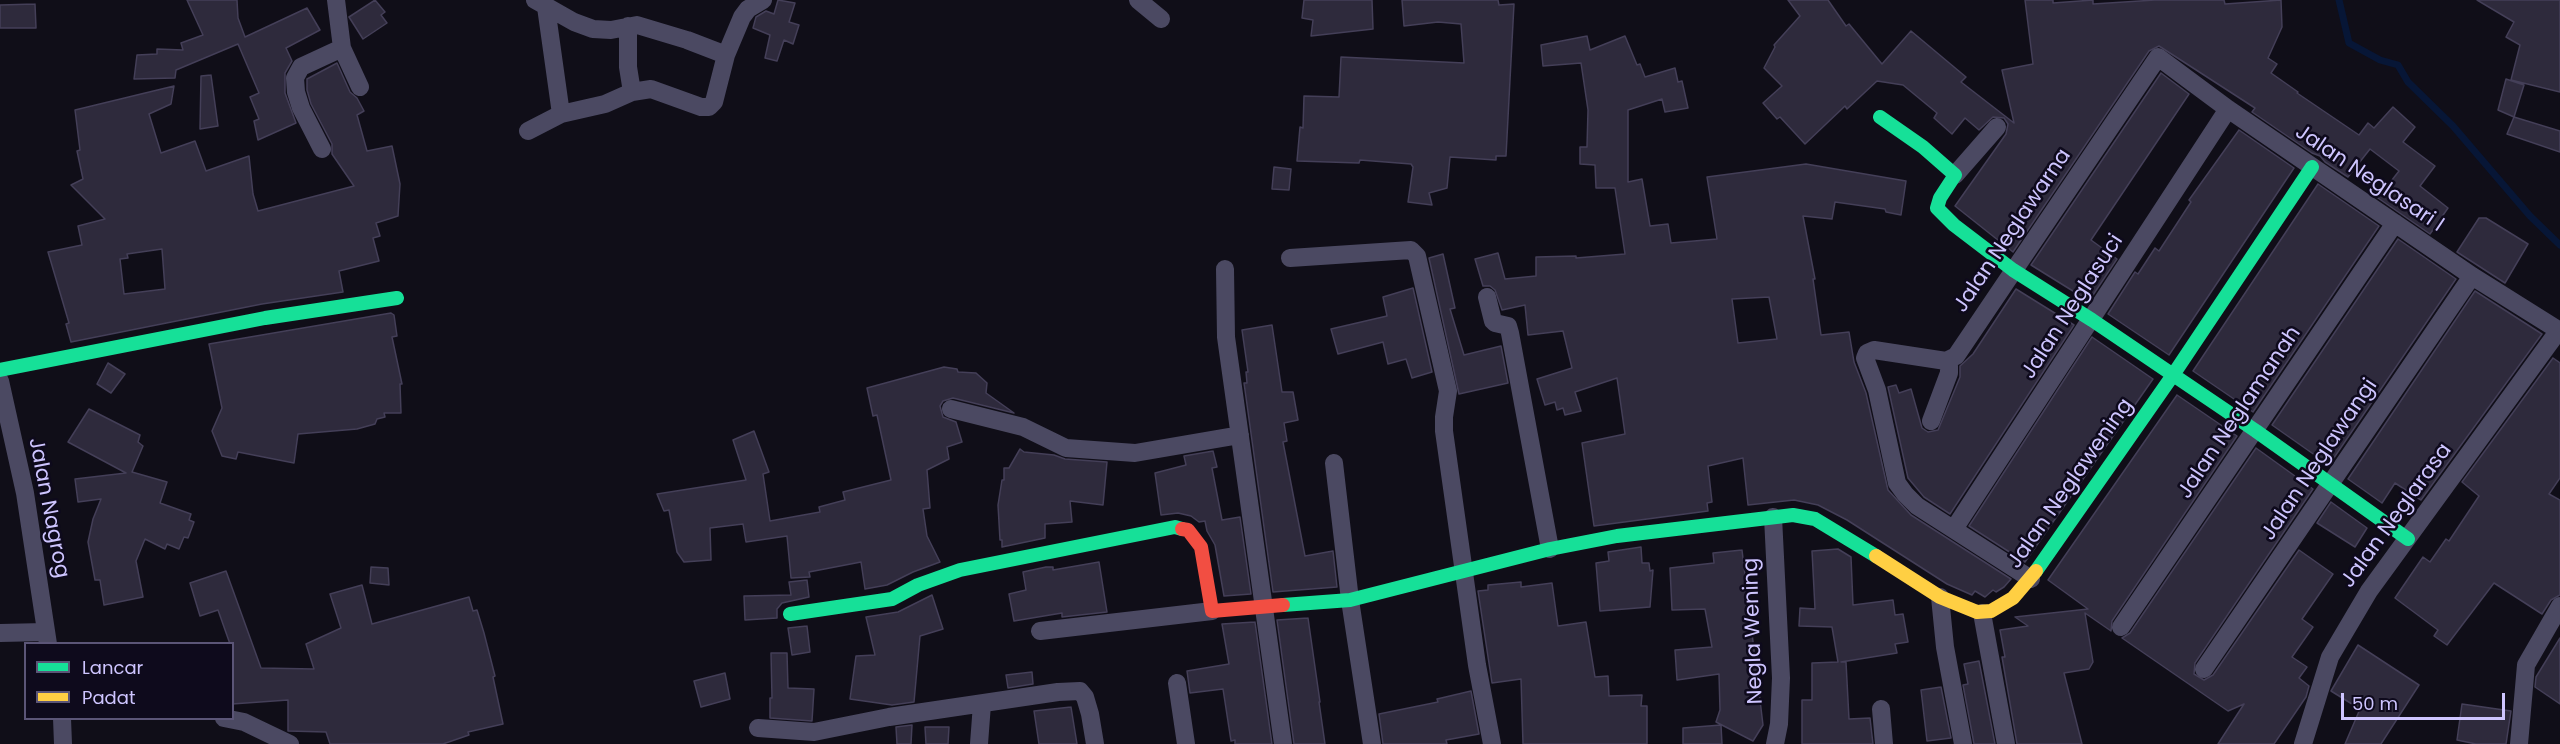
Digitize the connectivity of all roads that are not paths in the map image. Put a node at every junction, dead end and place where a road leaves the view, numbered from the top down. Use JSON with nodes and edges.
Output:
{"nodes":[{"id":1,"x":336,"y":0,"type":"edge"},
{"id":2,"x":763,"y":0,"type":"edge"},
{"id":3,"x":1138,"y":0,"type":"edge"},
{"id":4,"x":541,"y":3,"type":"edge"},
{"id":5,"x":1161,"y":19,"type":"dead end"},
{"id":6,"x":628,"y":26,"type":"junction"},
{"id":7,"x":342,"y":48,"type":"junction"},
{"id":8,"x":726,"y":55,"type":"junction"},
{"id":9,"x":2158,"y":57,"type":"joint"},
{"id":10,"x":360,"y":87,"type":"dead end"},
{"id":11,"x":632,"y":92,"type":"junction"},
{"id":12,"x":2228,"y":109,"type":"junction"},
{"id":13,"x":561,"y":114,"type":"junction"},
{"id":14,"x":1880,"y":117,"type":"dead end"},
{"id":15,"x":1997,"y":128,"type":"dead end"},
{"id":16,"x":528,"y":131,"type":"dead end"},
{"id":17,"x":322,"y":149,"type":"dead end"},
{"id":18,"x":2312,"y":166,"type":"junction"},
{"id":19,"x":1955,"y":175,"type":"junction"},
{"id":20,"x":2395,"y":223,"type":"junction"},
{"id":21,"x":1290,"y":258,"type":"dead end"},
{"id":22,"x":1225,"y":270,"type":"dead end"},
{"id":23,"x":2013,"y":270,"type":"junction"},
{"id":24,"x":2472,"y":276,"type":"junction"},
{"id":25,"x":1487,"y":297,"type":"dead end"},
{"id":26,"x":397,"y":298,"type":"dead end"},
{"id":27,"x":2091,"y":320,"type":"junction"},
{"id":28,"x":2559,"y":331,"type":"edge"},
{"id":29,"x":1950,"y":361,"type":"junction"},
{"id":30,"x":0,"y":370,"type":"edge"},
{"id":31,"x":2173,"y":375,"type":"junction"},
{"id":32,"x":0,"y":381,"type":"edge"},
{"id":33,"x":951,"y":409,"type":"dead end"},
{"id":34,"x":1931,"y":421,"type":"dead end"},
{"id":35,"x":5,"y":430,"type":"edge"},
{"id":36,"x":2256,"y":430,"type":"junction"},
{"id":37,"x":1240,"y":435,"type":"junction"},
{"id":38,"x":1334,"y":463,"type":"dead end"},
{"id":39,"x":2331,"y":485,"type":"junction"},
{"id":40,"x":1773,"y":517,"type":"junction"},
{"id":41,"x":1954,"y":529,"type":"junction"},
{"id":42,"x":2408,"y":539,"type":"junction"},
{"id":43,"x":1550,"y":549,"type":"junction"},
{"id":44,"x":1465,"y":573,"type":"junction"},
{"id":45,"x":2031,"y":579,"type":"junction"},
{"id":46,"x":1940,"y":597,"type":"junction"},
{"id":47,"x":1350,"y":600,"type":"junction"},
{"id":48,"x":2560,"y":606,"type":"edge"},
{"id":49,"x":1264,"y":607,"type":"junction"},
{"id":50,"x":1212,"y":611,"type":"junction"},
{"id":51,"x":1982,"y":613,"type":"junction"},
{"id":52,"x":790,"y":614,"type":"dead end"},
{"id":53,"x":2121,"y":627,"type":"dead end"},
{"id":54,"x":1040,"y":631,"type":"dead end"},
{"id":55,"x":0,"y":633,"type":"edge"},
{"id":56,"x":46,"y":638,"type":"edge"},
{"id":57,"x":2204,"y":669,"type":"dead end"},
{"id":58,"x":1177,"y":683,"type":"dead end"},
{"id":59,"x":982,"y":704,"type":"junction"},
{"id":60,"x":1881,"y":709,"type":"dead end"},
{"id":61,"x":62,"y":720,"type":"edge"},
{"id":62,"x":234,"y":720,"type":"edge"},
{"id":63,"x":758,"y":728,"type":"dead end"},
{"id":64,"x":63,"y":744,"type":"edge"},
{"id":65,"x":290,"y":744,"type":"edge"},
{"id":66,"x":979,"y":744,"type":"edge"},
{"id":67,"x":1095,"y":744,"type":"edge"},
{"id":68,"x":1186,"y":744,"type":"edge"},
{"id":69,"x":1283,"y":744,"type":"edge"},
{"id":70,"x":1372,"y":744,"type":"edge"},
{"id":71,"x":1491,"y":744,"type":"edge"},
{"id":72,"x":1775,"y":744,"type":"edge"},
{"id":73,"x":1884,"y":744,"type":"edge"},
{"id":74,"x":1963,"y":744,"type":"edge"},
{"id":75,"x":2006,"y":744,"type":"edge"},
{"id":76,"x":2303,"y":744,"type":"edge"},
{"id":77,"x":2519,"y":744,"type":"edge"}],
"edges":[{"from":1,"to":7,"type":"street"},
{"from":2,"to":8,"type":"street"},
{"from":3,"to":5,"type":"street"},
{"from":4,"to":6,"type":"street"},
{"from":4,"to":13,"type":"street"},
{"from":6,"to":8,"type":"street"},
{"from":6,"to":11,"type":"street"},
{"from":7,"to":10,"type":"street"},
{"from":7,"to":17,"type":"street"},
{"from":8,"to":11,"type":"street"},
{"from":9,"to":12,"type":"street","name":"Jalan Neglasari I"},
{"from":9,"to":23,"type":"street","name":"Jalan Neglawarna"},
{"from":11,"to":13,"type":"street"},
{"from":12,"to":18,"type":"street","name":"Jalan Neglasari I"},
{"from":12,"to":27,"type":"street","name":"Jalan Neglasuci"},
{"from":13,"to":16,"type":"street"},
{"from":14,"to":19,"type":"street"},
{"from":15,"to":19,"type":"street"},
{"from":18,"to":20,"type":"street","name":"Jalan Neglasari I"},
{"from":18,"to":31,"type":"street","name":"Jalan Neglawening"},
{"from":19,"to":23,"type":"street"},
{"from":20,"to":24,"type":"street","name":"Jalan Neglasari I"},
{"from":20,"to":36,"type":"street","name":"Jalan Neglamanah"},
{"from":21,"to":44,"type":"street"},
{"from":22,"to":37,"type":"street"},
{"from":23,"to":27,"type":"street"},
{"from":23,"to":29,"type":"street","name":"Jalan Neglawarna"},
{"from":24,"to":28,"type":"street","name":"Jalan Neglasari I"},
{"from":24,"to":39,"type":"street","name":"Jalan Neglawangi"},
{"from":25,"to":43,"type":"street"},
{"from":26,"to":30,"type":"street"},
{"from":27,"to":31,"type":"street"},
{"from":27,"to":41,"type":"street","name":"Jalan Neglasuci"},
{"from":28,"to":42,"type":"street","name":"Jalan Neglarasa"},
{"from":29,"to":34,"type":"street"},
{"from":29,"to":41,"type":"street"},
{"from":31,"to":36,"type":"street"},
{"from":31,"to":45,"type":"street","name":"Jalan Neglawening"},
{"from":32,"to":35,"type":"street","name":"Jalan Nagrog"},
{"from":33,"to":37,"type":"street"},
{"from":35,"to":56,"type":"street","name":"Jalan Nagrog"},
{"from":36,"to":39,"type":"street"},
{"from":36,"to":53,"type":"street","name":"Jalan Neglamanah"},
{"from":37,"to":49,"type":"street"},
{"from":38,"to":47,"type":"street"},
{"from":39,"to":42,"type":"street"},
{"from":39,"to":57,"type":"street","name":"Jalan Neglawangi"},
{"from":40,"to":43,"type":"street"},
{"from":40,"to":46,"type":"street"},
{"from":40,"to":72,"type":"street","name":"Negla Wening"},
{"from":41,"to":45,"type":"street"},
{"from":42,"to":76,"type":"street","name":"Jalan Neglarasa"},
{"from":43,"to":44,"type":"street"},
{"from":44,"to":47,"type":"street"},
{"from":44,"to":71,"type":"street"},
{"from":45,"to":51,"type":"street","name":"Jalan Neglawening"},
{"from":46,"to":51,"type":"street"},
{"from":46,"to":74,"type":"street"},
{"from":47,"to":49,"type":"street"},
{"from":47,"to":70,"type":"street"},
{"from":48,"to":77,"type":"street"},
{"from":49,"to":50,"type":"street"},
{"from":49,"to":69,"type":"street"},
{"from":50,"to":52,"type":"street"},
{"from":50,"to":54,"type":"street"},
{"from":51,"to":75,"type":"street"},
{"from":55,"to":56,"type":"street"},
{"from":58,"to":68,"type":"street"},
{"from":59,"to":63,"type":"street"},
{"from":59,"to":66,"type":"street"},
{"from":59,"to":67,"type":"street"},
{"from":60,"to":73,"type":"street"},
{"from":61,"to":64,"type":"street"},
{"from":62,"to":65,"type":"street"}]}
